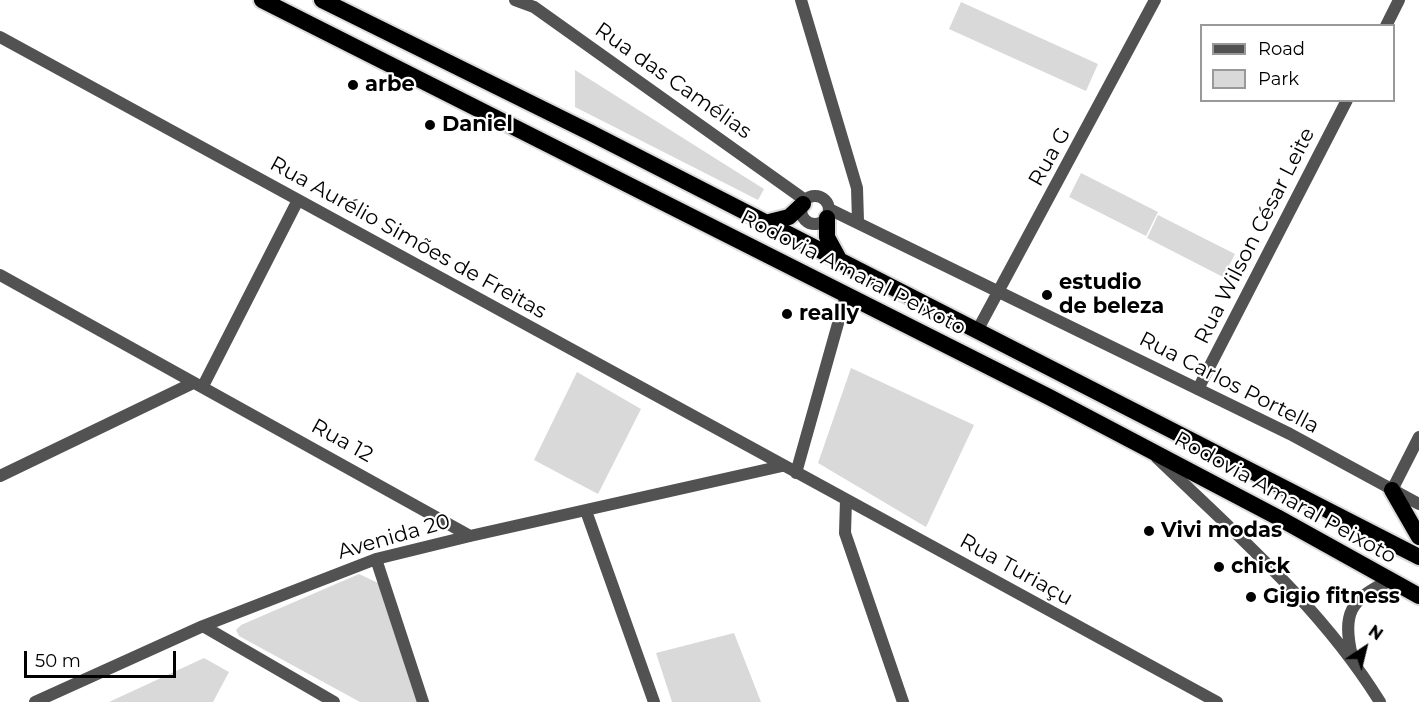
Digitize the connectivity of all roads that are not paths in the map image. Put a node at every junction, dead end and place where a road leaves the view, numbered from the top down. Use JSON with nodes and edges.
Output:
{"nodes":[{"id":1,"x":262,"y":0,"type":"edge"},
{"id":2,"x":322,"y":0,"type":"edge"},
{"id":3,"x":515,"y":0,"type":"edge"},
{"id":4,"x":801,"y":0,"type":"edge"},
{"id":5,"x":1155,"y":0,"type":"edge"},
{"id":6,"x":1399,"y":0,"type":"edge"},
{"id":7,"x":532,"y":4,"type":"edge"},
{"id":8,"x":1387,"y":24,"type":"edge"},
{"id":9,"x":0,"y":37,"type":"edge"},
{"id":10,"x":1346,"y":102,"type":"edge"},
{"id":11,"x":298,"y":200,"type":"junction"},
{"id":12,"x":804,"y":202,"type":"junction"},
{"id":13,"x":828,"y":213,"type":"junction"},
{"id":14,"x":858,"y":221,"type":"junction"},
{"id":15,"x":765,"y":223,"type":"junction"},
{"id":16,"x":840,"y":262,"type":"junction"},
{"id":17,"x":0,"y":275,"type":"edge"},
{"id":18,"x":998,"y":290,"type":"junction"},
{"id":19,"x":846,"y":295,"type":"junction"},
{"id":20,"x":977,"y":331,"type":"junction"},
{"id":21,"x":198,"y":385,"type":"junction"},
{"id":22,"x":1198,"y":389,"type":"junction"},
{"id":23,"x":1419,"y":437,"type":"edge"},
{"id":24,"x":1148,"y":449,"type":"junction"},
{"id":25,"x":783,"y":466,"type":"junction"},
{"id":26,"x":796,"y":472,"type":"junction"},
{"id":27,"x":0,"y":476,"type":"edge"},
{"id":28,"x":1392,"y":490,"type":"junction"},
{"id":29,"x":846,"y":500,"type":"junction"},
{"id":30,"x":1419,"y":504,"type":"edge"},
{"id":31,"x":586,"y":511,"type":"junction"},
{"id":32,"x":470,"y":536,"type":"junction"},
{"id":33,"x":1419,"y":537,"type":"edge"},
{"id":34,"x":1419,"y":557,"type":"edge"},
{"id":35,"x":376,"y":560,"type":"junction"},
{"id":36,"x":1389,"y":581,"type":"junction"},
{"id":37,"x":1419,"y":596,"type":"edge"},
{"id":38,"x":203,"y":626,"type":"junction"},
{"id":39,"x":1353,"y":660,"type":"junction"},
{"id":40,"x":1201,"y":698,"type":"edge"},
{"id":41,"x":35,"y":702,"type":"edge"},
{"id":42,"x":334,"y":702,"type":"edge"},
{"id":43,"x":423,"y":702,"type":"edge"},
{"id":44,"x":654,"y":702,"type":"edge"},
{"id":45,"x":903,"y":702,"type":"edge"},
{"id":46,"x":1216,"y":702,"type":"edge"},
{"id":47,"x":1380,"y":702,"type":"edge"}],
"edges":[{"from":1,"to":19,"type":"highway","name":"Rodovia Amaral Peixoto"},
{"from":2,"to":15,"type":"highway","name":"Rodovia Amaral Peixoto"},
{"from":3,"to":7,"type":"street","name":"Rua das Camélias"},
{"from":4,"to":14,"type":"street"},
{"from":5,"to":18,"type":"street","name":"Rua G"},
{"from":6,"to":8,"type":"street"},
{"from":7,"to":12,"type":"street","name":"Rua das Camélias"},
{"from":9,"to":11,"type":"street","name":"Rua Aurélio Simões de Freitas"},
{"from":10,"to":22,"type":"street","name":"Rua Wilson César Leite"},
{"from":11,"to":21,"type":"street"},
{"from":11,"to":25,"type":"street","name":"Rua Aurélio Simões de Freitas"},
{"from":12,"to":13,"type":"street"},
{"from":12,"to":13,"type":"street"},
{"from":12,"to":15,"type":"highway"},
{"from":13,"to":14,"type":"street"},
{"from":13,"to":16,"type":"highway"},
{"from":14,"to":18,"type":"street","name":"Rua Carlos Portella"},
{"from":15,"to":16,"type":"highway","name":"Rodovia Amaral Peixoto"},
{"from":16,"to":20,"type":"highway","name":"Rodovia Amaral Peixoto"},
{"from":17,"to":21,"type":"street","name":"Rua 12"},
{"from":18,"to":20,"type":"street","name":"Rua G"},
{"from":18,"to":22,"type":"street","name":"Rua Carlos Portella"},
{"from":19,"to":24,"type":"highway","name":"Rodovia Amaral Peixoto"},
{"from":19,"to":26,"type":"street"},
{"from":20,"to":34,"type":"highway","name":"Rodovia Amaral Peixoto"},
{"from":21,"to":27,"type":"street"},
{"from":21,"to":32,"type":"street","name":"Rua 12"},
{"from":22,"to":28,"type":"street","name":"Rua Carlos Portella"},
{"from":23,"to":28,"type":"street"},
{"from":24,"to":36,"type":"highway","name":"Rodovia Amaral Peixoto"},
{"from":24,"to":39,"type":"street"},
{"from":25,"to":26,"type":"street","name":"Rua Aurélio Simões de Freitas"},
{"from":25,"to":31,"type":"street","name":"Avenida 20"},
{"from":26,"to":29,"type":"street","name":"Rua Turiaçu"},
{"from":28,"to":30,"type":"street","name":"Rua Carlos Portella"},
{"from":28,"to":33,"type":"highway"},
{"from":29,"to":40,"type":"street","name":"Rua Turiaçu"},
{"from":29,"to":45,"type":"street"},
{"from":31,"to":32,"type":"street","name":"Avenida 20"},
{"from":31,"to":44,"type":"street"},
{"from":32,"to":35,"type":"street","name":"Avenida 20"},
{"from":35,"to":38,"type":"street","name":"Avenida 20"},
{"from":35,"to":43,"type":"street"},
{"from":36,"to":37,"type":"highway","name":"Rodovia Amaral Peixoto"},
{"from":36,"to":39,"type":"street"},
{"from":38,"to":41,"type":"street","name":"Avenida 20"},
{"from":38,"to":42,"type":"street"},
{"from":39,"to":47,"type":"street"},
{"from":40,"to":46,"type":"street","name":"Rua Turiaçu"}]}
